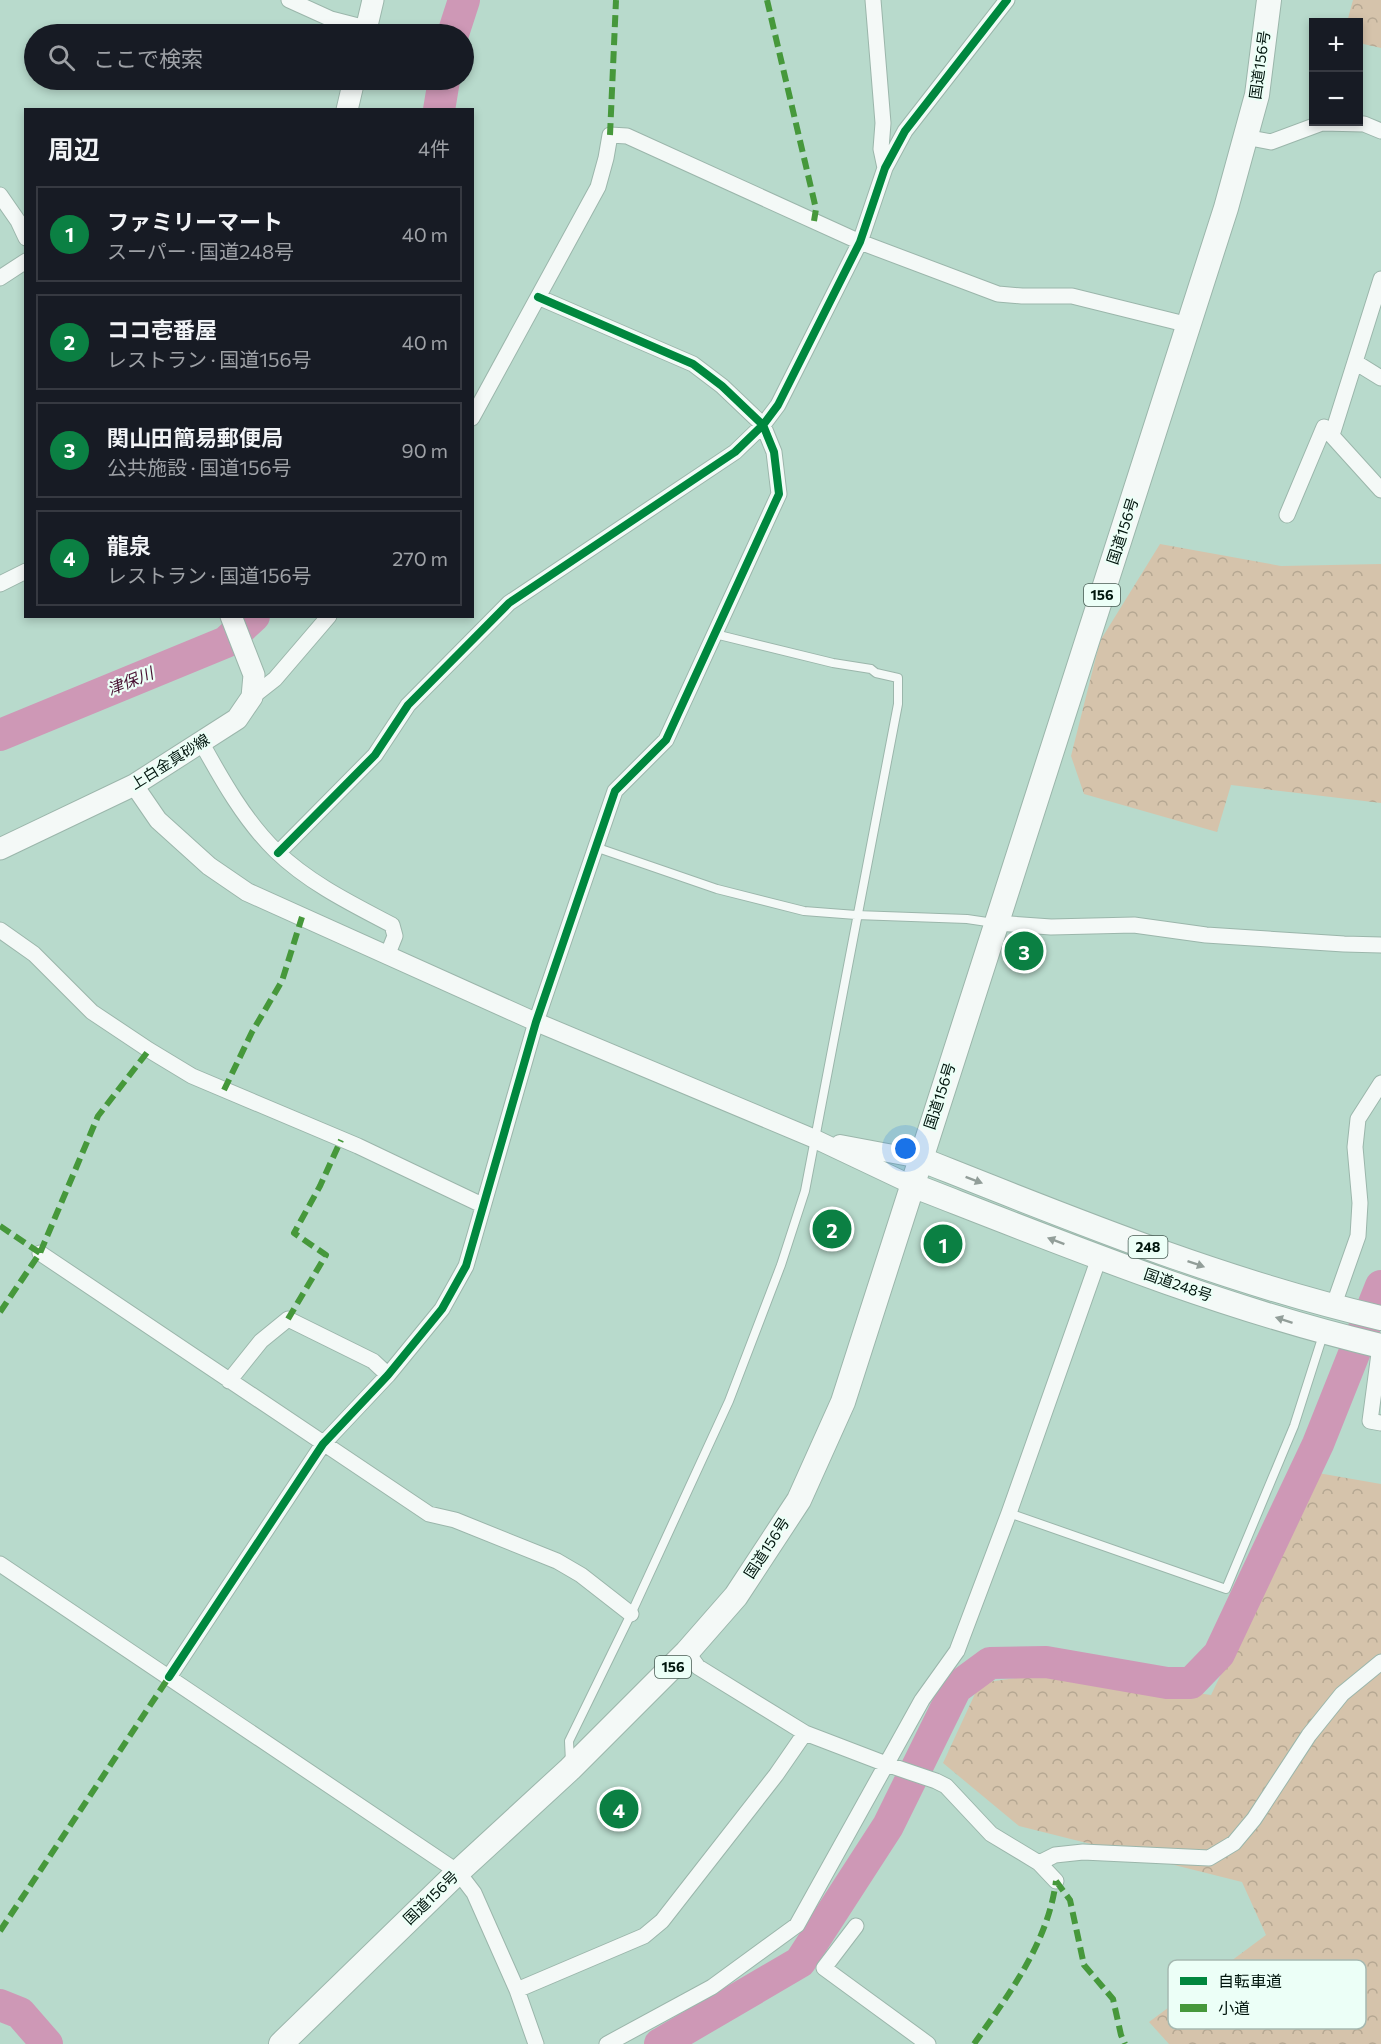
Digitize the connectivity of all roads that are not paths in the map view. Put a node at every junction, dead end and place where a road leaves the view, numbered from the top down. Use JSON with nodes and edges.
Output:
{"nodes":[{"id":1,"x":289,"y":0,"type":"edge"},
{"id":2,"x":373,"y":0,"type":"edge"},
{"id":3,"x":873,"y":0,"type":"edge"},
{"id":4,"x":1007,"y":0,"type":"edge"},
{"id":5,"x":1269,"y":0,"type":"edge"},
{"id":6,"x":345,"y":24,"type":"edge"},
{"id":7,"x":367,"y":24,"type":"edge"},
{"id":8,"x":352,"y":90,"type":"edge"},
{"id":9,"x":347,"y":108,"type":"edge"},
{"id":10,"x":1381,"y":131,"type":"edge"},
{"id":11,"x":1245,"y":138,"type":"junction"},
{"id":12,"x":885,"y":168,"type":"junction"},
{"id":13,"x":0,"y":195,"type":"edge"},
{"id":14,"x":24,"y":234,"type":"edge"},
{"id":15,"x":860,"y":242,"type":"junction"},
{"id":16,"x":24,"y":262,"type":"edge"},
{"id":17,"x":0,"y":278,"type":"edge"},
{"id":18,"x":1381,"y":279,"type":"edge"},
{"id":19,"x":538,"y":297,"type":"junction"},
{"id":20,"x":1189,"y":325,"type":"junction"},
{"id":21,"x":1355,"y":362,"type":"junction"},
{"id":22,"x":1381,"y":378,"type":"edge"},
{"id":23,"x":474,"y":414,"type":"edge"},
{"id":24,"x":764,"y":425,"type":"junction"},
{"id":25,"x":1332,"y":435,"type":"junction"},
{"id":26,"x":1381,"y":490,"type":"edge"},
{"id":27,"x":1287,"y":514,"type":"dead end"},
{"id":28,"x":24,"y":572,"type":"edge"},
{"id":29,"x":0,"y":584,"type":"edge"},
{"id":30,"x":232,"y":618,"type":"edge"},
{"id":31,"x":327,"y":618,"type":"edge"},
{"id":32,"x":715,"y":634,"type":"junction"},
{"id":33,"x":252,"y":697,"type":"junction"},
{"id":34,"x":201,"y":742,"type":"junction"},
{"id":35,"x":134,"y":785,"type":"junction"},
{"id":36,"x":595,"y":847,"type":"junction"},
{"id":37,"x":0,"y":849,"type":"edge"},
{"id":38,"x":278,"y":853,"type":"junction"},
{"id":39,"x":856,"y":915,"type":"junction"},
{"id":40,"x":996,"y":923,"type":"junction"},
{"id":41,"x":0,"y":930,"type":"edge"},
{"id":42,"x":1381,"y":945,"type":"edge"},
{"id":43,"x":387,"y":956,"type":"junction"},
{"id":44,"x":536,"y":1022,"type":"junction"},
{"id":45,"x":1381,"y":1083,"type":"edge"},
{"id":46,"x":815,"y":1139,"type":"junction"},
{"id":47,"x":920,"y":1159,"type":"junction"},
{"id":48,"x":912,"y":1185,"type":"junction"},
{"id":49,"x":482,"y":1205,"type":"junction"},
{"id":50,"x":40,"y":1253,"type":"dead end"},
{"id":51,"x":1099,"y":1258,"type":"junction"},
{"id":52,"x":1333,"y":1307,"type":"junction"},
{"id":53,"x":1381,"y":1318,"type":"edge"},
{"id":54,"x":1324,"y":1333,"type":"junction"},
{"id":55,"x":1381,"y":1346,"type":"edge"},
{"id":56,"x":388,"y":1375,"type":"junction"},
{"id":57,"x":229,"y":1381,"type":"junction"},
{"id":58,"x":1381,"y":1423,"type":"edge"},
{"id":59,"x":323,"y":1444,"type":"junction"},
{"id":60,"x":1009,"y":1513,"type":"junction"},
{"id":61,"x":0,"y":1564,"type":"edge"},
{"id":62,"x":631,"y":1614,"type":"junction"},
{"id":63,"x":687,"y":1652,"type":"junction"},
{"id":64,"x":1381,"y":1662,"type":"edge"},
{"id":65,"x":170,"y":1677,"type":"junction"},
{"id":66,"x":805,"y":1733,"type":"junction"},
{"id":67,"x":890,"y":1766,"type":"junction"},
{"id":68,"x":570,"y":1769,"type":"junction"},
{"id":69,"x":1039,"y":1863,"type":"junction"},
{"id":70,"x":458,"y":1872,"type":"junction"},
{"id":71,"x":1056,"y":1881,"type":"dead end"},
{"id":72,"x":856,"y":1926,"type":"dead end"},
{"id":73,"x":517,"y":1990,"type":"junction"},
{"id":74,"x":280,"y":2044,"type":"edge"},
{"id":75,"x":536,"y":2044,"type":"edge"},
{"id":76,"x":607,"y":2044,"type":"edge"},
{"id":77,"x":928,"y":2044,"type":"edge"}],
"edges":[{"from":1,"to":6,"type":"street"},
{"from":2,"to":7,"type":"main road"},
{"from":3,"to":12,"type":"street"},
{"from":4,"to":12,"type":"street"},
{"from":5,"to":11,"type":"highway","name":"国道156号","number":"156"},
{"from":8,"to":9,"type":"main road"},
{"from":10,"to":11,"type":"street"},
{"from":11,"to":20,"type":"highway","name":"国道156号","number":"156"},
{"from":12,"to":15,"type":"street"},
{"from":13,"to":14,"type":"street"},
{"from":15,"to":19,"type":"street"},
{"from":15,"to":20,"type":"street"},
{"from":15,"to":24,"type":"street"},
{"from":16,"to":17,"type":"street"},
{"from":18,"to":21,"type":"street"},
{"from":19,"to":23,"type":"street"},
{"from":19,"to":24,"type":"street"},
{"from":20,"to":40,"type":"highway","name":"国道156号","number":"156"},
{"from":21,"to":22,"type":"street"},
{"from":21,"to":25,"type":"street"},
{"from":24,"to":32,"type":"street"},
{"from":24,"to":38,"type":"street"},
{"from":25,"to":26,"type":"street"},
{"from":25,"to":27,"type":"street"},
{"from":28,"to":29,"type":"street"},
{"from":30,"to":33,"type":"main road"},
{"from":31,"to":33,"type":"street"},
{"from":32,"to":36,"type":"street"},
{"from":32,"to":39,"type":"lane"},
{"from":33,"to":34,"type":"main road","name":"上白金真砂線"},
{"from":34,"to":35,"type":"main road","name":"上白金真砂線"},
{"from":34,"to":38,"type":"street"},
{"from":35,"to":37,"type":"main road","name":"上白金真砂線"},
{"from":35,"to":43,"type":"street"},
{"from":36,"to":39,"type":"lane"},
{"from":36,"to":44,"type":"street"},
{"from":38,"to":43,"type":"street"},
{"from":39,"to":40,"type":"lane"},
{"from":39,"to":46,"type":"lane"},
{"from":40,"to":42,"type":"street"},
{"from":40,"to":47,"type":"highway","name":"国道156号","number":"156"},
{"from":41,"to":49,"type":"street"},
{"from":43,"to":44,"type":"street"},
{"from":44,"to":46,"type":"street"},
{"from":44,"to":49,"type":"street"},
{"from":45,"to":52,"type":"street"},
{"from":46,"to":47,"type":"street"},
{"from":46,"to":48,"type":"street"},
{"from":46,"to":62,"type":"lane"},
{"from":47,"to":48,"type":"highway","name":"国道156号","number":"156"},
{"from":47,"to":52,"type":"highway","name":"国道248号","number":"248","one_way":true},
{"from":51,"to":48,"type":"highway","name":"国道248号","number":"248","one_way":true},
{"from":48,"to":63,"type":"highway","name":"国道156号","number":"156"},
{"from":49,"to":56,"type":"street"},
{"from":50,"to":57,"type":"street"},
{"from":54,"to":51,"type":"highway","name":"国道248号","number":"248","one_way":true},
{"from":51,"to":60,"type":"street"},
{"from":52,"to":53,"type":"highway","name":"国道248号","number":"248"},
{"from":54,"to":55,"type":"highway","name":"国道248号","number":"248"},
{"from":54,"to":60,"type":"lane"},
{"from":55,"to":58,"type":"street"},
{"from":56,"to":57,"type":"street"},
{"from":56,"to":59,"type":"street"},
{"from":57,"to":59,"type":"street"},
{"from":59,"to":62,"type":"street"},
{"from":59,"to":65,"type":"street"},
{"from":60,"to":67,"type":"street"},
{"from":61,"to":65,"type":"street"},
{"from":62,"to":68,"type":"lane"},
{"from":63,"to":66,"type":"street"},
{"from":63,"to":68,"type":"highway","name":"国道156号","number":"156"},
{"from":64,"to":69,"type":"street"},
{"from":65,"to":70,"type":"street"},
{"from":66,"to":67,"type":"street"},
{"from":66,"to":73,"type":"street"},
{"from":67,"to":69,"type":"street"},
{"from":67,"to":76,"type":"street"},
{"from":68,"to":70,"type":"highway","name":"国道156号","number":"156"},
{"from":69,"to":71,"type":"street"},
{"from":70,"to":73,"type":"street"},
{"from":70,"to":74,"type":"highway","name":"国道156号","number":"156"},
{"from":72,"to":77,"type":"street"},
{"from":73,"to":75,"type":"street"}]}
